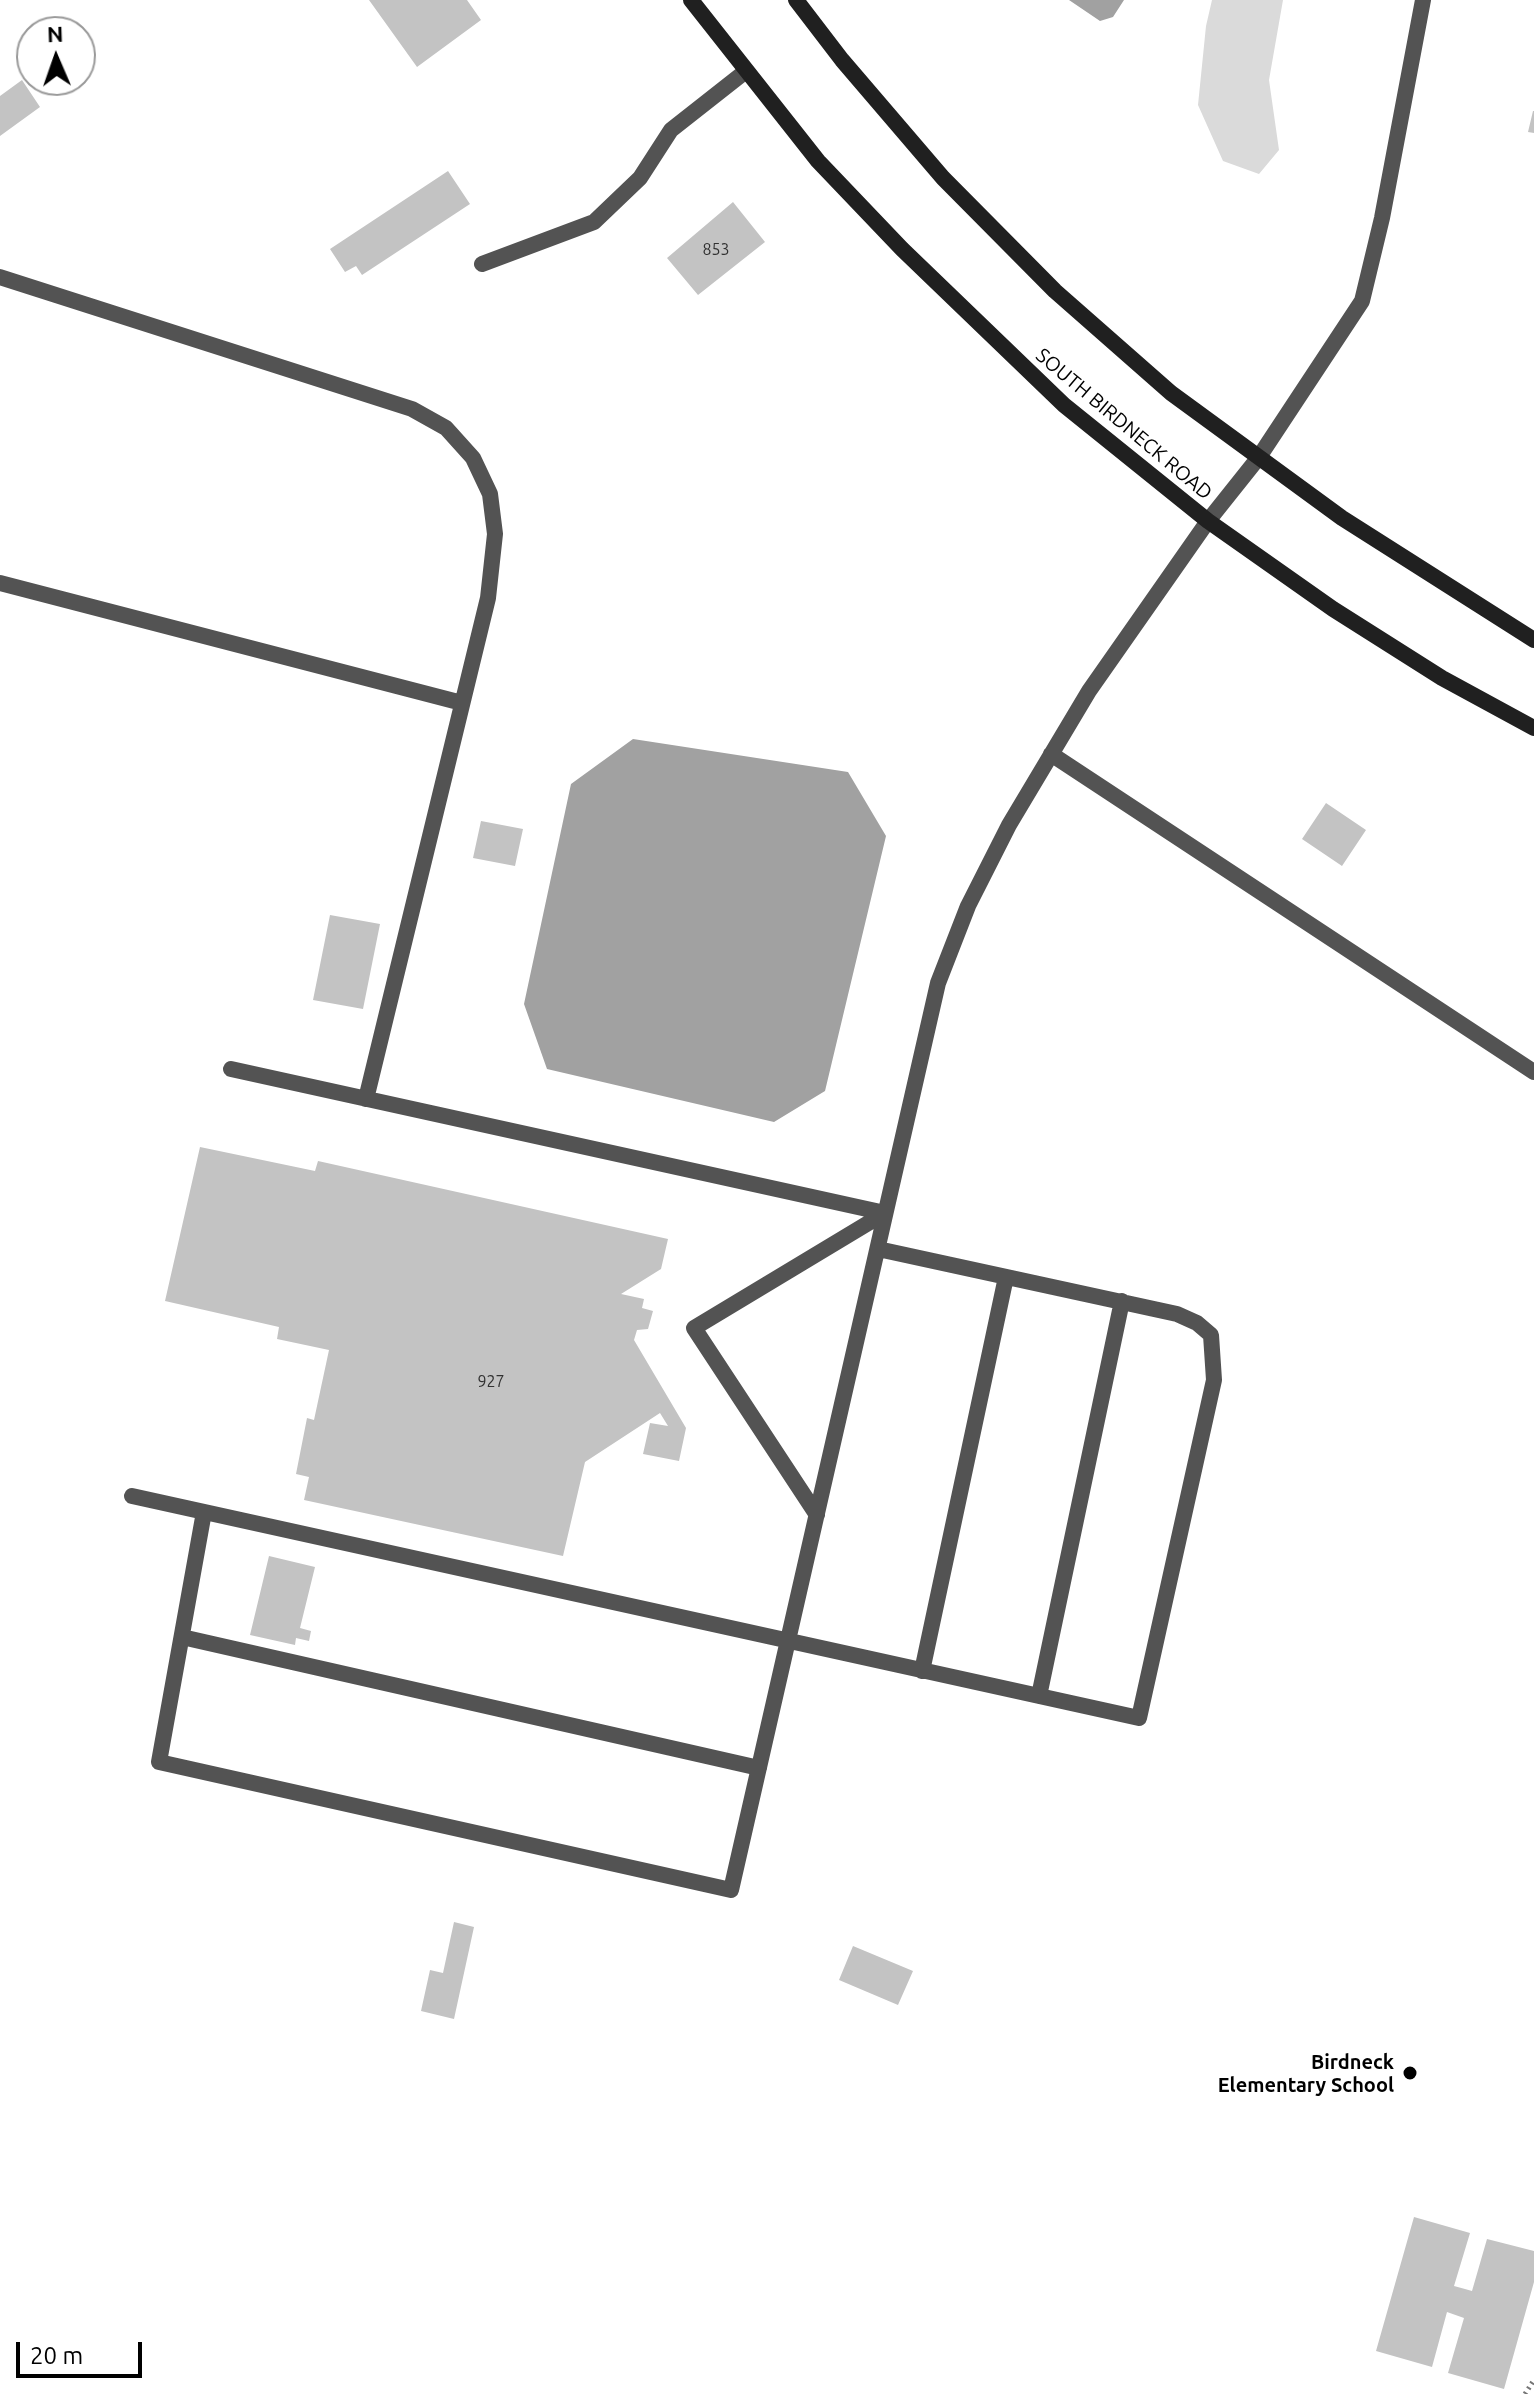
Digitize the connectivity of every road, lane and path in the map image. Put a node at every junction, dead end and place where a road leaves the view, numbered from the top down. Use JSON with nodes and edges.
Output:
{"nodes":[{"id":1,"x":691,"y":0,"type":"edge"},
{"id":2,"x":796,"y":0,"type":"edge"},
{"id":3,"x":1423,"y":0,"type":"edge"},
{"id":4,"x":746,"y":71,"type":"junction"},
{"id":5,"x":482,"y":264,"type":"dead end"},
{"id":6,"x":0,"y":277,"type":"edge"},
{"id":7,"x":1259,"y":457,"type":"junction"},
{"id":8,"x":1208,"y":521,"type":"junction"},
{"id":9,"x":0,"y":583,"type":"edge"},
{"id":10,"x":1534,"y":640,"type":"edge"},
{"id":11,"x":462,"y":703,"type":"junction"},
{"id":12,"x":1534,"y":728,"type":"edge"},
{"id":13,"x":1051,"y":754,"type":"junction"},
{"id":14,"x":231,"y":1069,"type":"dead end"},
{"id":15,"x":1534,"y":1072,"type":"edge"},
{"id":16,"x":366,"y":1099,"type":"junction"},
{"id":17,"x":885,"y":1213,"type":"junction"},
{"id":18,"x":878,"y":1249,"type":"junction"},
{"id":19,"x":1006,"y":1277,"type":"junction"},
{"id":20,"x":1122,"y":1301,"type":"junction"},
{"id":21,"x":132,"y":1496,"type":"dead end"},
{"id":22,"x":204,"y":1512,"type":"junction"},
{"id":23,"x":817,"y":1515,"type":"junction"},
{"id":24,"x":182,"y":1637,"type":"junction"},
{"id":25,"x":788,"y":1641,"type":"junction"},
{"id":26,"x":922,"y":1671,"type":"junction"},
{"id":27,"x":1039,"y":1696,"type":"junction"},
{"id":28,"x":759,"y":1768,"type":"junction"},
{"id":29,"x":1534,"y":2380,"type":"edge"},
{"id":30,"x":1525,"y":2394,"type":"edge"}],
"edges":[{"from":1,"to":4,"type":"main road","name":"SOUTH BIRDNECK ROAD"},
{"from":2,"to":7,"type":"main road"},
{"from":3,"to":7,"type":"lane"},
{"from":4,"to":5,"type":"lane"},
{"from":4,"to":8,"type":"main road","name":"SOUTH BIRDNECK ROAD"},
{"from":6,"to":11,"type":"lane"},
{"from":7,"to":8,"type":"lane"},
{"from":7,"to":10,"type":"main road"},
{"from":8,"to":12,"type":"main road","name":"SOUTH BIRDNECK ROAD"},
{"from":8,"to":13,"type":"lane"},
{"from":9,"to":11,"type":"lane"},
{"from":11,"to":16,"type":"lane"},
{"from":13,"to":15,"type":"lane"},
{"from":13,"to":17,"type":"lane"},
{"from":14,"to":16,"type":"lane"},
{"from":16,"to":17,"type":"lane"},
{"from":17,"to":18,"type":"lane"},
{"from":17,"to":23,"type":"lane"},
{"from":18,"to":19,"type":"lane"},
{"from":18,"to":23,"type":"lane"},
{"from":19,"to":20,"type":"lane"},
{"from":19,"to":26,"type":"lane"},
{"from":20,"to":27,"type":"lane"},
{"from":20,"to":27,"type":"lane"},
{"from":21,"to":22,"type":"lane"},
{"from":22,"to":24,"type":"lane"},
{"from":22,"to":25,"type":"lane"},
{"from":23,"to":25,"type":"lane"},
{"from":24,"to":28,"type":"lane"},
{"from":24,"to":28,"type":"lane"},
{"from":25,"to":26,"type":"lane"},
{"from":25,"to":28,"type":"lane"},
{"from":26,"to":27,"type":"lane"},
{"from":29,"to":30,"type":"path"}]}
